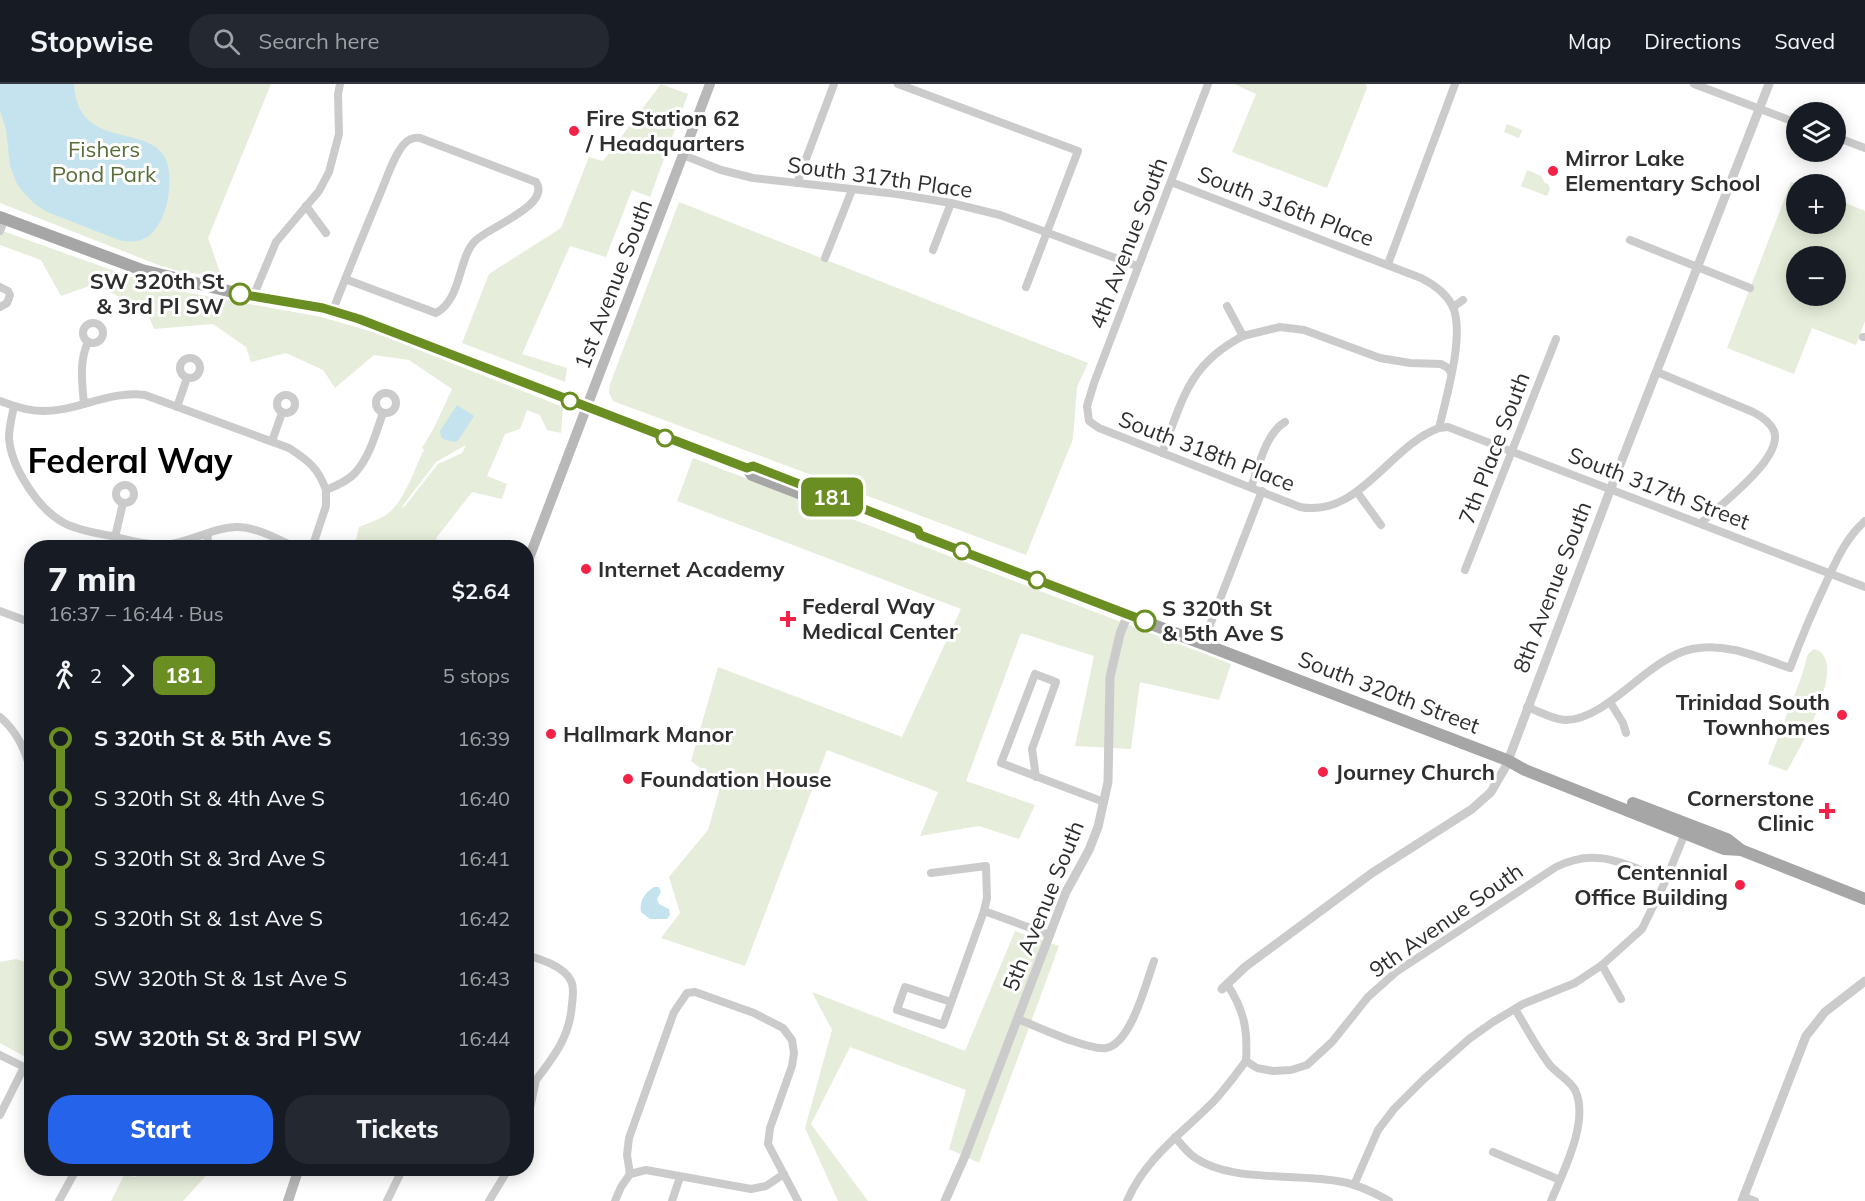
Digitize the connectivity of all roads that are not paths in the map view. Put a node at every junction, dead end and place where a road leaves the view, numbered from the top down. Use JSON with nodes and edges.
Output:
{"nodes":[{"id":1,"x":340,"y":84,"type":"edge"},
{"id":2,"x":710,"y":84,"type":"edge"},
{"id":3,"x":834,"y":84,"type":"edge"},
{"id":4,"x":898,"y":84,"type":"edge"},
{"id":5,"x":1208,"y":84,"type":"edge"},
{"id":6,"x":1455,"y":84,"type":"edge"},
{"id":7,"x":1694,"y":84,"type":"edge"},
{"id":8,"x":1769,"y":84,"type":"edge"},
{"id":9,"x":1759,"y":109,"type":"junction"},
{"id":10,"x":1786,"y":119,"type":"edge"},
{"id":11,"x":1846,"y":141,"type":"edge"},
{"id":12,"x":1865,"y":148,"type":"edge"},
{"id":13,"x":683,"y":155,"type":"junction"},
{"id":14,"x":1171,"y":182,"type":"junction"},
{"id":15,"x":797,"y":183,"type":"junction"},
{"id":16,"x":852,"y":190,"type":"junction"},
{"id":17,"x":951,"y":203,"type":"junction"},
{"id":18,"x":306,"y":206,"type":"junction"},
{"id":19,"x":2,"y":218,"type":"edge"},
{"id":20,"x":0,"y":231,"type":"edge"},
{"id":21,"x":1047,"y":232,"type":"junction"},
{"id":22,"x":326,"y":233,"type":"dead end"},
{"id":23,"x":1630,"y":240,"type":"dead end"},
{"id":24,"x":933,"y":250,"type":"dead end"},
{"id":25,"x":825,"y":258,"type":"dead end"},
{"id":26,"x":1388,"y":264,"type":"junction"},
{"id":27,"x":1137,"y":266,"type":"junction"},
{"id":28,"x":1697,"y":267,"type":"junction"},
{"id":29,"x":345,"y":279,"type":"junction"},
{"id":30,"x":0,"y":287,"type":"edge"},
{"id":31,"x":1026,"y":287,"type":"dead end"},
{"id":32,"x":1750,"y":288,"type":"dead end"},
{"id":33,"x":253,"y":297,"type":"junction"},
{"id":34,"x":1463,"y":300,"type":"dead end"},
{"id":35,"x":1227,"y":306,"type":"dead end"},
{"id":36,"x":0,"y":307,"type":"edge"},
{"id":37,"x":1453,"y":308,"type":"junction"},
{"id":38,"x":333,"y":310,"type":"junction"},
{"id":39,"x":1243,"y":336,"type":"junction"},
{"id":40,"x":1556,"y":339,"type":"dead end"},
{"id":41,"x":88,"y":342,"type":"dead end"},
{"id":42,"x":1657,"y":372,"type":"junction"},
{"id":43,"x":1451,"y":373,"type":"junction"},
{"id":44,"x":187,"y":378,"type":"dead end"},
{"id":45,"x":0,"y":401,"type":"edge"},
{"id":46,"x":84,"y":404,"type":"junction"},
{"id":47,"x":14,"y":406,"type":"junction"},
{"id":48,"x":177,"y":407,"type":"junction"},
{"id":49,"x":586,"y":408,"type":"junction"},
{"id":50,"x":383,"y":412,"type":"dead end"},
{"id":51,"x":282,"y":413,"type":"dead end"},
{"id":52,"x":1087,"y":417,"type":"joint"},
{"id":53,"x":1285,"y":423,"type":"dead end"},
{"id":54,"x":1439,"y":428,"type":"junction"},
{"id":55,"x":272,"y":441,"type":"junction"},
{"id":56,"x":1511,"y":451,"type":"junction"},
{"id":57,"x":1162,"y":453,"type":"junction"},
{"id":58,"x":1251,"y":488,"type":"junction"},
{"id":59,"x":1611,"y":488,"type":"junction"},
{"id":60,"x":326,"y":490,"type":"junction"},
{"id":61,"x":1262,"y":491,"type":"junction"},
{"id":62,"x":1357,"y":492,"type":"junction"},
{"id":63,"x":123,"y":503,"type":"dead end"},
{"id":64,"x":1865,"y":521,"type":"edge"},
{"id":65,"x":1701,"y":523,"type":"junction"},
{"id":66,"x":1381,"y":525,"type":"dead end"},
{"id":67,"x":208,"y":534,"type":"junction"},
{"id":68,"x":115,"y":537,"type":"junction"},
{"id":69,"x":134,"y":540,"type":"edge"},
{"id":70,"x":184,"y":540,"type":"edge"},
{"id":71,"x":208,"y":540,"type":"edge"},
{"id":72,"x":275,"y":540,"type":"edge"},
{"id":73,"x":315,"y":540,"type":"edge"},
{"id":74,"x":534,"y":545,"type":"edge"},
{"id":75,"x":1465,"y":570,"type":"dead end"},
{"id":76,"x":1830,"y":574,"type":"junction"},
{"id":77,"x":1865,"y":587,"type":"edge"},
{"id":78,"x":0,"y":611,"type":"edge"},
{"id":79,"x":1128,"y":614,"type":"junction"},
{"id":80,"x":24,"y":620,"type":"edge"},
{"id":81,"x":1203,"y":643,"type":"junction"},
{"id":82,"x":1610,"y":702,"type":"junction"},
{"id":83,"x":1527,"y":707,"type":"junction"},
{"id":84,"x":0,"y":717,"type":"edge"},
{"id":85,"x":1626,"y":733,"type":"dead end"},
{"id":86,"x":24,"y":746,"type":"edge"},
{"id":87,"x":1507,"y":760,"type":"junction"},
{"id":88,"x":1036,"y":777,"type":"junction"},
{"id":89,"x":1593,"y":796,"type":"junction"},
{"id":90,"x":1104,"y":802,"type":"junction"},
{"id":91,"x":1659,"y":813,"type":"junction"},
{"id":92,"x":1685,"y":833,"type":"junction"},
{"id":93,"x":1739,"y":849,"type":"junction"},
{"id":94,"x":931,"y":873,"type":"dead end"},
{"id":95,"x":1666,"y":880,"type":"junction"},
{"id":96,"x":1865,"y":899,"type":"edge"},
{"id":97,"x":984,"y":911,"type":"junction"},
{"id":98,"x":1050,"y":935,"type":"junction"},
{"id":99,"x":534,"y":958,"type":"edge"},
{"id":100,"x":1154,"y":961,"type":"dead end"},
{"id":101,"x":1602,"y":965,"type":"junction"},
{"id":102,"x":1865,"y":981,"type":"edge"},
{"id":103,"x":1225,"y":986,"type":"joint"},
{"id":104,"x":1621,"y":999,"type":"dead end"},
{"id":105,"x":951,"y":1002,"type":"junction"},
{"id":106,"x":1515,"y":1009,"type":"junction"},
{"id":107,"x":1018,"y":1019,"type":"junction"},
{"id":108,"x":0,"y":1055,"type":"edge"},
{"id":109,"x":1246,"y":1060,"type":"junction"},
{"id":110,"x":24,"y":1067,"type":"edge"},
{"id":111,"x":24,"y":1076,"type":"edge"},
{"id":112,"x":534,"y":1089,"type":"edge"},
{"id":113,"x":0,"y":1115,"type":"edge"},
{"id":114,"x":1175,"y":1137,"type":"junction"},
{"id":115,"x":1493,"y":1152,"type":"dead end"},
{"id":116,"x":630,"y":1174,"type":"junction"},
{"id":117,"x":784,"y":1174,"type":"junction"},
{"id":118,"x":73,"y":1176,"type":"edge"},
{"id":119,"x":296,"y":1176,"type":"edge"},
{"id":120,"x":399,"y":1176,"type":"edge"},
{"id":121,"x":504,"y":1176,"type":"edge"},
{"id":122,"x":680,"y":1177,"type":"junction"},
{"id":123,"x":1560,"y":1180,"type":"junction"},
{"id":124,"x":1354,"y":1185,"type":"junction"},
{"id":125,"x":1743,"y":1199,"type":"edge"},
{"id":126,"x":59,"y":1201,"type":"edge"},
{"id":127,"x":288,"y":1201,"type":"edge"},
{"id":128,"x":387,"y":1201,"type":"edge"},
{"id":129,"x":489,"y":1201,"type":"edge"},
{"id":130,"x":615,"y":1201,"type":"edge"},
{"id":131,"x":672,"y":1201,"type":"edge"},
{"id":132,"x":798,"y":1201,"type":"edge"},
{"id":133,"x":945,"y":1201,"type":"edge"},
{"id":134,"x":1127,"y":1201,"type":"edge"},
{"id":135,"x":1389,"y":1201,"type":"edge"},
{"id":136,"x":1551,"y":1201,"type":"edge"},
{"id":137,"x":1755,"y":1201,"type":"edge"}],
"edges":[{"from":1,"to":18,"type":"street"},
{"from":2,"to":13,"type":"main road","name":"1st Avenue South"},
{"from":3,"to":15,"type":"street"},
{"from":4,"to":21,"type":"street"},
{"from":5,"to":14,"type":"street","name":"4th Avenue South"},
{"from":6,"to":26,"type":"street"},
{"from":7,"to":9,"type":"street"},
{"from":8,"to":9,"type":"street","name":"8th Avenue South"},
{"from":9,"to":10,"type":"street"},
{"from":9,"to":28,"type":"street","name":"8th Avenue South"},
{"from":11,"to":12,"type":"street"},
{"from":13,"to":15,"type":"street","name":"South 317th Place"},
{"from":13,"to":49,"type":"main road","name":"1st Avenue South"},
{"from":14,"to":26,"type":"street","name":"South 316th Place"},
{"from":14,"to":27,"type":"street","name":"4th Avenue South"},
{"from":15,"to":16,"type":"street","name":"South 317th Place"},
{"from":16,"to":17,"type":"street","name":"South 317th Place"},
{"from":16,"to":25,"type":"street"},
{"from":17,"to":21,"type":"street","name":"South 317th Place"},
{"from":17,"to":24,"type":"street"},
{"from":18,"to":22,"type":"street"},
{"from":18,"to":33,"type":"street"},
{"from":19,"to":20,"type":"street"},
{"from":19,"to":33,"type":"main road","name":"South 320th Street"},
{"from":21,"to":27,"type":"street","name":"South 317th Place"},
{"from":21,"to":31,"type":"street"},
{"from":23,"to":28,"type":"street"},
{"from":26,"to":37,"type":"street","name":"South 316th Place"},
{"from":27,"to":52,"type":"street","name":"4th Avenue South"},
{"from":28,"to":32,"type":"street"},
{"from":28,"to":42,"type":"street","name":"8th Avenue South"},
{"from":29,"to":29,"type":"street"},
{"from":29,"to":38,"type":"street"},
{"from":30,"to":36,"type":"street"},
{"from":33,"to":38,"type":"main road","name":"South 320th Street"},
{"from":34,"to":37,"type":"street"},
{"from":35,"to":39,"type":"street"},
{"from":37,"to":43,"type":"street"},
{"from":38,"to":49,"type":"main road","name":"South 320th Street"},
{"from":39,"to":43,"type":"street"},
{"from":39,"to":57,"type":"street"},
{"from":40,"to":56,"type":"street","name":"7th Place South"},
{"from":41,"to":46,"type":"street"},
{"from":42,"to":59,"type":"street","name":"8th Avenue South"},
{"from":42,"to":65,"type":"street"},
{"from":43,"to":54,"type":"street"},
{"from":44,"to":48,"type":"street"},
{"from":45,"to":47,"type":"street"},
{"from":46,"to":47,"type":"street"},
{"from":46,"to":48,"type":"street"},
{"from":47,"to":68,"type":"street"},
{"from":48,"to":55,"type":"street"},
{"from":49,"to":74,"type":"main road","name":"1st Avenue South"},
{"from":49,"to":79,"type":"main road","name":"South 320th Street"},
{"from":50,"to":60,"type":"street"},
{"from":51,"to":55,"type":"street"},
{"from":52,"to":57,"type":"street","name":"South 318th Place"},
{"from":53,"to":58,"type":"street"},
{"from":54,"to":56,"type":"street","name":"South 317th Street"},
{"from":54,"to":62,"type":"street"},
{"from":55,"to":60,"type":"street"},
{"from":56,"to":59,"type":"street","name":"South 317th Street"},
{"from":56,"to":75,"type":"street","name":"7th Place South"},
{"from":57,"to":58,"type":"street","name":"South 318th Place"},
{"from":58,"to":61,"type":"street","name":"South 318th Place"},
{"from":59,"to":65,"type":"street","name":"South 317th Street"},
{"from":59,"to":83,"type":"street","name":"8th Avenue South"},
{"from":60,"to":73,"type":"street"},
{"from":61,"to":62,"type":"street","name":"South 318th Place"},
{"from":61,"to":81,"type":"street"},
{"from":62,"to":66,"type":"street"},
{"from":63,"to":68,"type":"street"},
{"from":64,"to":76,"type":"street"},
{"from":65,"to":76,"type":"street","name":"South 317th Street"},
{"from":67,"to":70,"type":"street"},
{"from":67,"to":71,"type":"street"},
{"from":67,"to":72,"type":"street"},
{"from":68,"to":69,"type":"street"},
{"from":76,"to":77,"type":"street","name":"South 317th Street"},
{"from":76,"to":82,"type":"street"},
{"from":78,"to":80,"type":"street"},
{"from":79,"to":81,"type":"main road","name":"South 320th Street"},
{"from":79,"to":90,"type":"street","name":"5th Avenue South"},
{"from":81,"to":87,"type":"main road","name":"South 320th Street"},
{"from":82,"to":83,"type":"street"},
{"from":82,"to":85,"type":"street"},
{"from":83,"to":87,"type":"street","name":"8th Avenue South"},
{"from":84,"to":86,"type":"street"},
{"from":87,"to":89,"type":"main road","name":"South 320th Street"},
{"from":87,"to":91,"type":"main road","name":"South 320th Street"},
{"from":87,"to":103,"type":"street","name":"8th Avenue South"},
{"from":88,"to":88,"type":"street"},
{"from":88,"to":90,"type":"street"},
{"from":89,"to":91,"type":"main road"},
{"from":89,"to":92,"type":"main road","name":"South 320th Street"},
{"from":90,"to":98,"type":"street","name":"5th Avenue South"},
{"from":91,"to":93,"type":"main road","name":"South 320th Street"},
{"from":92,"to":93,"type":"main road","name":"South 320th Street"},
{"from":92,"to":95,"type":"street"},
{"from":93,"to":96,"type":"main road","name":"South 320th Street"},
{"from":94,"to":97,"type":"street"},
{"from":95,"to":101,"type":"street"},
{"from":95,"to":109,"type":"street","name":"9th Avenue South"},
{"from":97,"to":98,"type":"street"},
{"from":97,"to":105,"type":"street"},
{"from":98,"to":107,"type":"street","name":"5th Avenue South"},
{"from":99,"to":112,"type":"street"},
{"from":100,"to":107,"type":"street"},
{"from":101,"to":104,"type":"street"},
{"from":101,"to":106,"type":"street"},
{"from":102,"to":125,"type":"street"},
{"from":103,"to":109,"type":"street"},
{"from":105,"to":105,"type":"street"},
{"from":106,"to":123,"type":"street"},
{"from":106,"to":124,"type":"street"},
{"from":107,"to":133,"type":"street","name":"5th Avenue South"},
{"from":108,"to":110,"type":"street"},
{"from":109,"to":114,"type":"street"},
{"from":111,"to":113,"type":"street"},
{"from":114,"to":124,"type":"street"},
{"from":114,"to":134,"type":"street"},
{"from":115,"to":123,"type":"street"},
{"from":116,"to":117,"type":"street"},
{"from":116,"to":122,"type":"street"},
{"from":116,"to":130,"type":"street"},
{"from":117,"to":122,"type":"street"},
{"from":117,"to":132,"type":"street"},
{"from":118,"to":126,"type":"street"},
{"from":119,"to":127,"type":"main road"},
{"from":120,"to":128,"type":"street"},
{"from":121,"to":129,"type":"street"},
{"from":122,"to":131,"type":"street"},
{"from":123,"to":136,"type":"street"},
{"from":124,"to":135,"type":"street"},
{"from":125,"to":137,"type":"street"}]}
